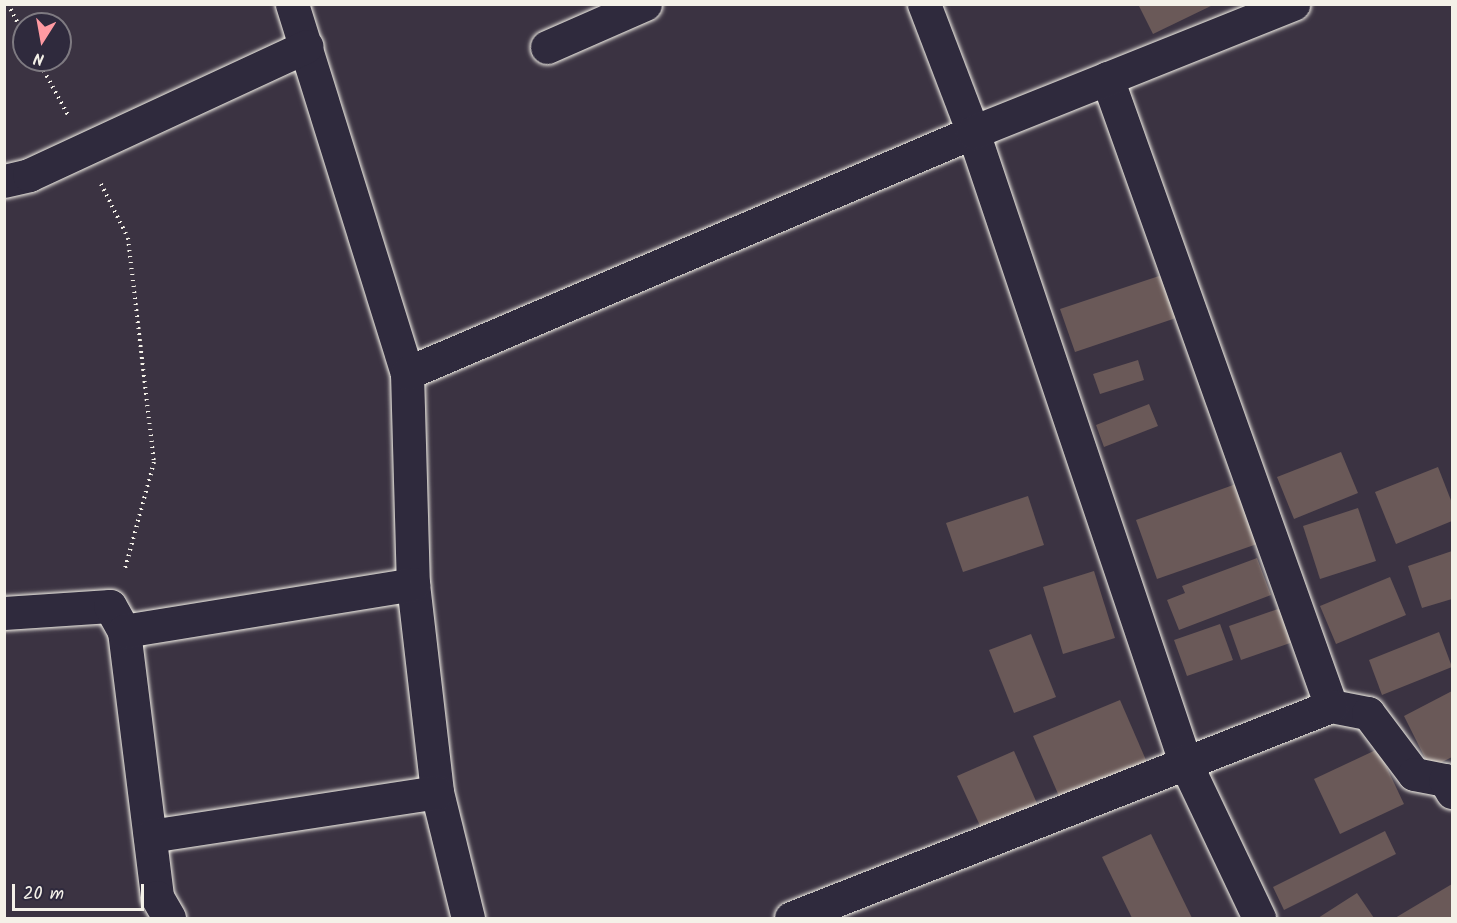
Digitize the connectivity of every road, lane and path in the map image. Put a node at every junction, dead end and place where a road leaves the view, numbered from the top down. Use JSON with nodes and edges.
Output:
{"nodes":[{"id":1,"x":292,"y":4,"type":"edge"},
{"id":2,"x":645,"y":4,"type":"edge"},
{"id":3,"x":924,"y":4,"type":"edge"},
{"id":4,"x":1293,"y":4,"type":"edge"},
{"id":5,"x":307,"y":46,"type":"junction"},
{"id":6,"x":547,"y":47,"type":"dead end"},
{"id":7,"x":44,"y":72,"type":"edge"},
{"id":8,"x":1107,"y":78,"type":"junction"},
{"id":9,"x":973,"y":132,"type":"junction"},
{"id":10,"x":83,"y":148,"type":"junction"},
{"id":11,"x":4,"y":181,"type":"edge"},
{"id":12,"x":407,"y":373,"type":"junction"},
{"id":13,"x":413,"y":584,"type":"junction"},
{"id":14,"x":4,"y":613,"type":"edge"},
{"id":15,"x":117,"y":619,"type":"junction"},
{"id":16,"x":1331,"y":706,"type":"junction"},
{"id":17,"x":1185,"y":762,"type":"junction"},
{"id":18,"x":1450,"y":782,"type":"edge"},
{"id":19,"x":436,"y":792,"type":"junction"},
{"id":20,"x":150,"y":836,"type":"junction"},
{"id":21,"x":169,"y":918,"type":"edge"},
{"id":22,"x":468,"y":918,"type":"edge"},
{"id":23,"x":791,"y":918,"type":"edge"},
{"id":24,"x":1259,"y":918,"type":"edge"}],
"edges":[{"from":1,"to":5,"type":"street"},
{"from":2,"to":6,"type":"street"},
{"from":3,"to":9,"type":"street"},
{"from":4,"to":8,"type":"street"},
{"from":5,"to":10,"type":"street"},
{"from":5,"to":12,"type":"street"},
{"from":7,"to":10,"type":"path"},
{"from":8,"to":9,"type":"street"},
{"from":8,"to":16,"type":"street"},
{"from":9,"to":12,"type":"street"},
{"from":9,"to":17,"type":"street"},
{"from":10,"to":11,"type":"street"},
{"from":10,"to":15,"type":"path"},
{"from":12,"to":13,"type":"street"},
{"from":13,"to":15,"type":"street"},
{"from":13,"to":19,"type":"street"},
{"from":14,"to":15,"type":"street"},
{"from":15,"to":20,"type":"street"},
{"from":16,"to":17,"type":"street"},
{"from":16,"to":18,"type":"street"},
{"from":17,"to":23,"type":"street"},
{"from":17,"to":24,"type":"street"},
{"from":19,"to":20,"type":"street"},
{"from":19,"to":22,"type":"street"},
{"from":20,"to":21,"type":"street"}]}
